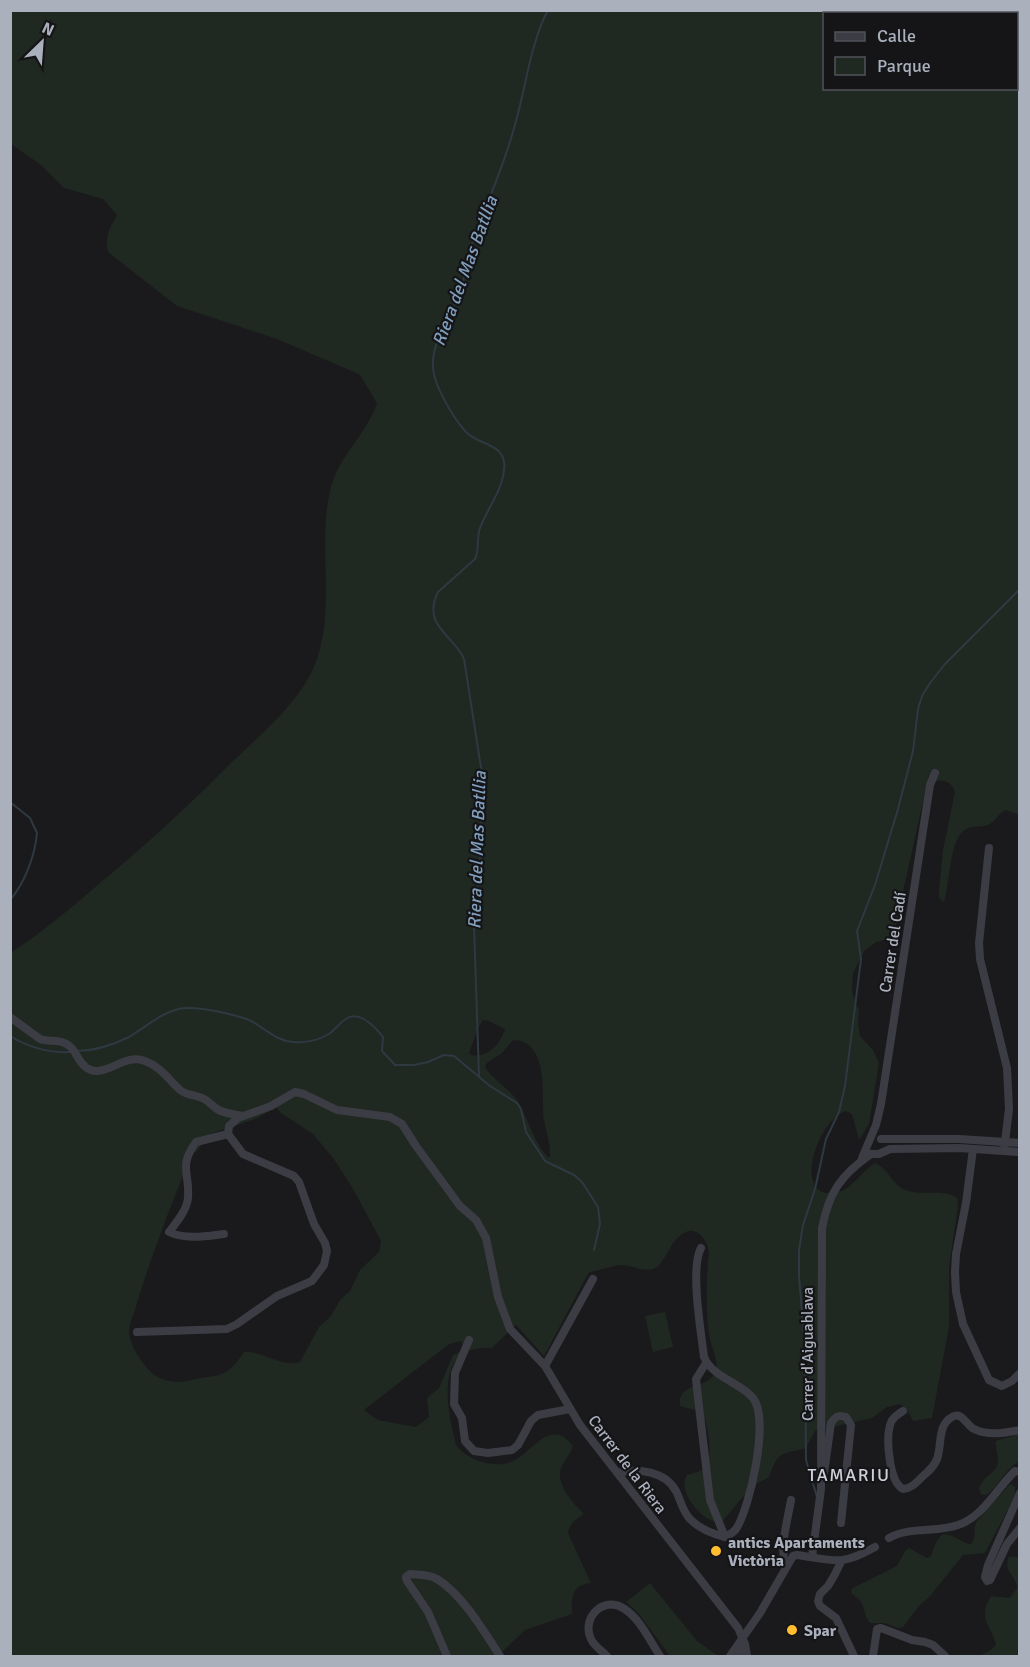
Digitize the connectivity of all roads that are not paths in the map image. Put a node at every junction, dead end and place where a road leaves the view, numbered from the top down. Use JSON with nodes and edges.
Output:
{"nodes":[{"id":1,"x":935,"y":773,"type":"dead end"},
{"id":2,"x":989,"y":848,"type":"dead end"},
{"id":3,"x":10,"y":1017,"type":"edge"},
{"id":4,"x":244,"y":1116,"type":"junction"},
{"id":5,"x":878,"y":1117,"type":"junction"},
{"id":6,"x":228,"y":1134,"type":"junction"},
{"id":7,"x":881,"y":1139,"type":"junction"},
{"id":8,"x":1020,"y":1143,"type":"edge"},
{"id":9,"x":1004,"y":1146,"type":"junction"},
{"id":10,"x":871,"y":1149,"type":"junction"},
{"id":11,"x":973,"y":1149,"type":"junction"},
{"id":12,"x":1020,"y":1152,"type":"edge"},
{"id":13,"x":224,"y":1234,"type":"dead end"},
{"id":14,"x":701,"y":1248,"type":"dead end"},
{"id":15,"x":593,"y":1279,"type":"dead end"},
{"id":16,"x":137,"y":1332,"type":"dead end"},
{"id":17,"x":470,"y":1340,"type":"dead end"},
{"id":18,"x":706,"y":1363,"type":"junction"},
{"id":19,"x":545,"y":1366,"type":"junction"},
{"id":20,"x":1020,"y":1373,"type":"edge"},
{"id":21,"x":570,"y":1409,"type":"junction"},
{"id":22,"x":903,"y":1411,"type":"dead end"},
{"id":23,"x":1020,"y":1430,"type":"edge"},
{"id":24,"x":1020,"y":1472,"type":"edge"},
{"id":25,"x":618,"y":1473,"type":"junction"},
{"id":26,"x":821,"y":1489,"type":"junction"},
{"id":27,"x":1020,"y":1493,"type":"edge"},
{"id":28,"x":791,"y":1500,"type":"dead end"},
{"id":29,"x":841,"y":1523,"type":"dead end"},
{"id":30,"x":1020,"y":1528,"type":"edge"},
{"id":31,"x":724,"y":1537,"type":"junction"},
{"id":32,"x":889,"y":1538,"type":"dead end"},
{"id":33,"x":875,"y":1547,"type":"dead end"},
{"id":34,"x":812,"y":1557,"type":"junction"},
{"id":35,"x":841,"y":1562,"type":"junction"},
{"id":36,"x":785,"y":1568,"type":"junction"},
{"id":37,"x":743,"y":1637,"type":"junction"},
{"id":38,"x":447,"y":1656,"type":"edge"},
{"id":39,"x":500,"y":1656,"type":"edge"},
{"id":40,"x":607,"y":1656,"type":"edge"},
{"id":41,"x":660,"y":1656,"type":"edge"},
{"id":42,"x":730,"y":1656,"type":"edge"},
{"id":43,"x":738,"y":1656,"type":"edge"},
{"id":44,"x":747,"y":1656,"type":"edge"},
{"id":45,"x":854,"y":1656,"type":"edge"},
{"id":46,"x":873,"y":1656,"type":"edge"},
{"id":47,"x":945,"y":1656,"type":"edge"}],
"edges":[{"from":1,"to":5,"type":"street","name":"Carrer del Cadí"},
{"from":2,"to":9,"type":"street"},
{"from":3,"to":4,"type":"street"},
{"from":4,"to":6,"type":"street"},
{"from":4,"to":19,"type":"street","name":"Carrer de la Riera"},
{"from":5,"to":7,"type":"street","name":"Carrer del Cadí"},
{"from":5,"to":10,"type":"street","name":"Carrer del Cadí"},
{"from":6,"to":13,"type":"street"},
{"from":6,"to":16,"type":"street"},
{"from":7,"to":9,"type":"street"},
{"from":7,"to":10,"type":"street"},
{"from":7,"to":10,"type":"street","name":"Carrer del Cadí"},
{"from":8,"to":9,"type":"street"},
{"from":9,"to":11,"type":"street"},
{"from":9,"to":12,"type":"street"},
{"from":10,"to":11,"type":"street"},
{"from":10,"to":26,"type":"street","name":"Carrer d'Aiguablava"},
{"from":11,"to":20,"type":"street"},
{"from":14,"to":18,"type":"street"},
{"from":15,"to":19,"type":"street"},
{"from":17,"to":21,"type":"street"},
{"from":18,"to":31,"type":"street"},
{"from":18,"to":31,"type":"street"},
{"from":19,"to":21,"type":"street","name":"Carrer de la Riera"},
{"from":21,"to":25,"type":"street","name":"Carrer de la Riera"},
{"from":22,"to":23,"type":"street"},
{"from":24,"to":32,"type":"street"},
{"from":25,"to":31,"type":"street"},
{"from":25,"to":37,"type":"street","name":"Carrer de la Riera"},
{"from":26,"to":29,"type":"street"},
{"from":26,"to":34,"type":"street","name":"Carrer d'Aiguablava"},
{"from":27,"to":30,"type":"street"},
{"from":28,"to":36,"type":"street"},
{"from":33,"to":35,"type":"street"},
{"from":34,"to":35,"type":"street"},
{"from":34,"to":36,"type":"street"},
{"from":35,"to":45,"type":"street"},
{"from":36,"to":37,"type":"street"},
{"from":37,"to":42,"type":"street"},
{"from":37,"to":43,"type":"street"},
{"from":37,"to":44,"type":"street","name":"Carrer de la Riera"},
{"from":38,"to":39,"type":"street"},
{"from":40,"to":41,"type":"street"},
{"from":46,"to":47,"type":"street"}]}
